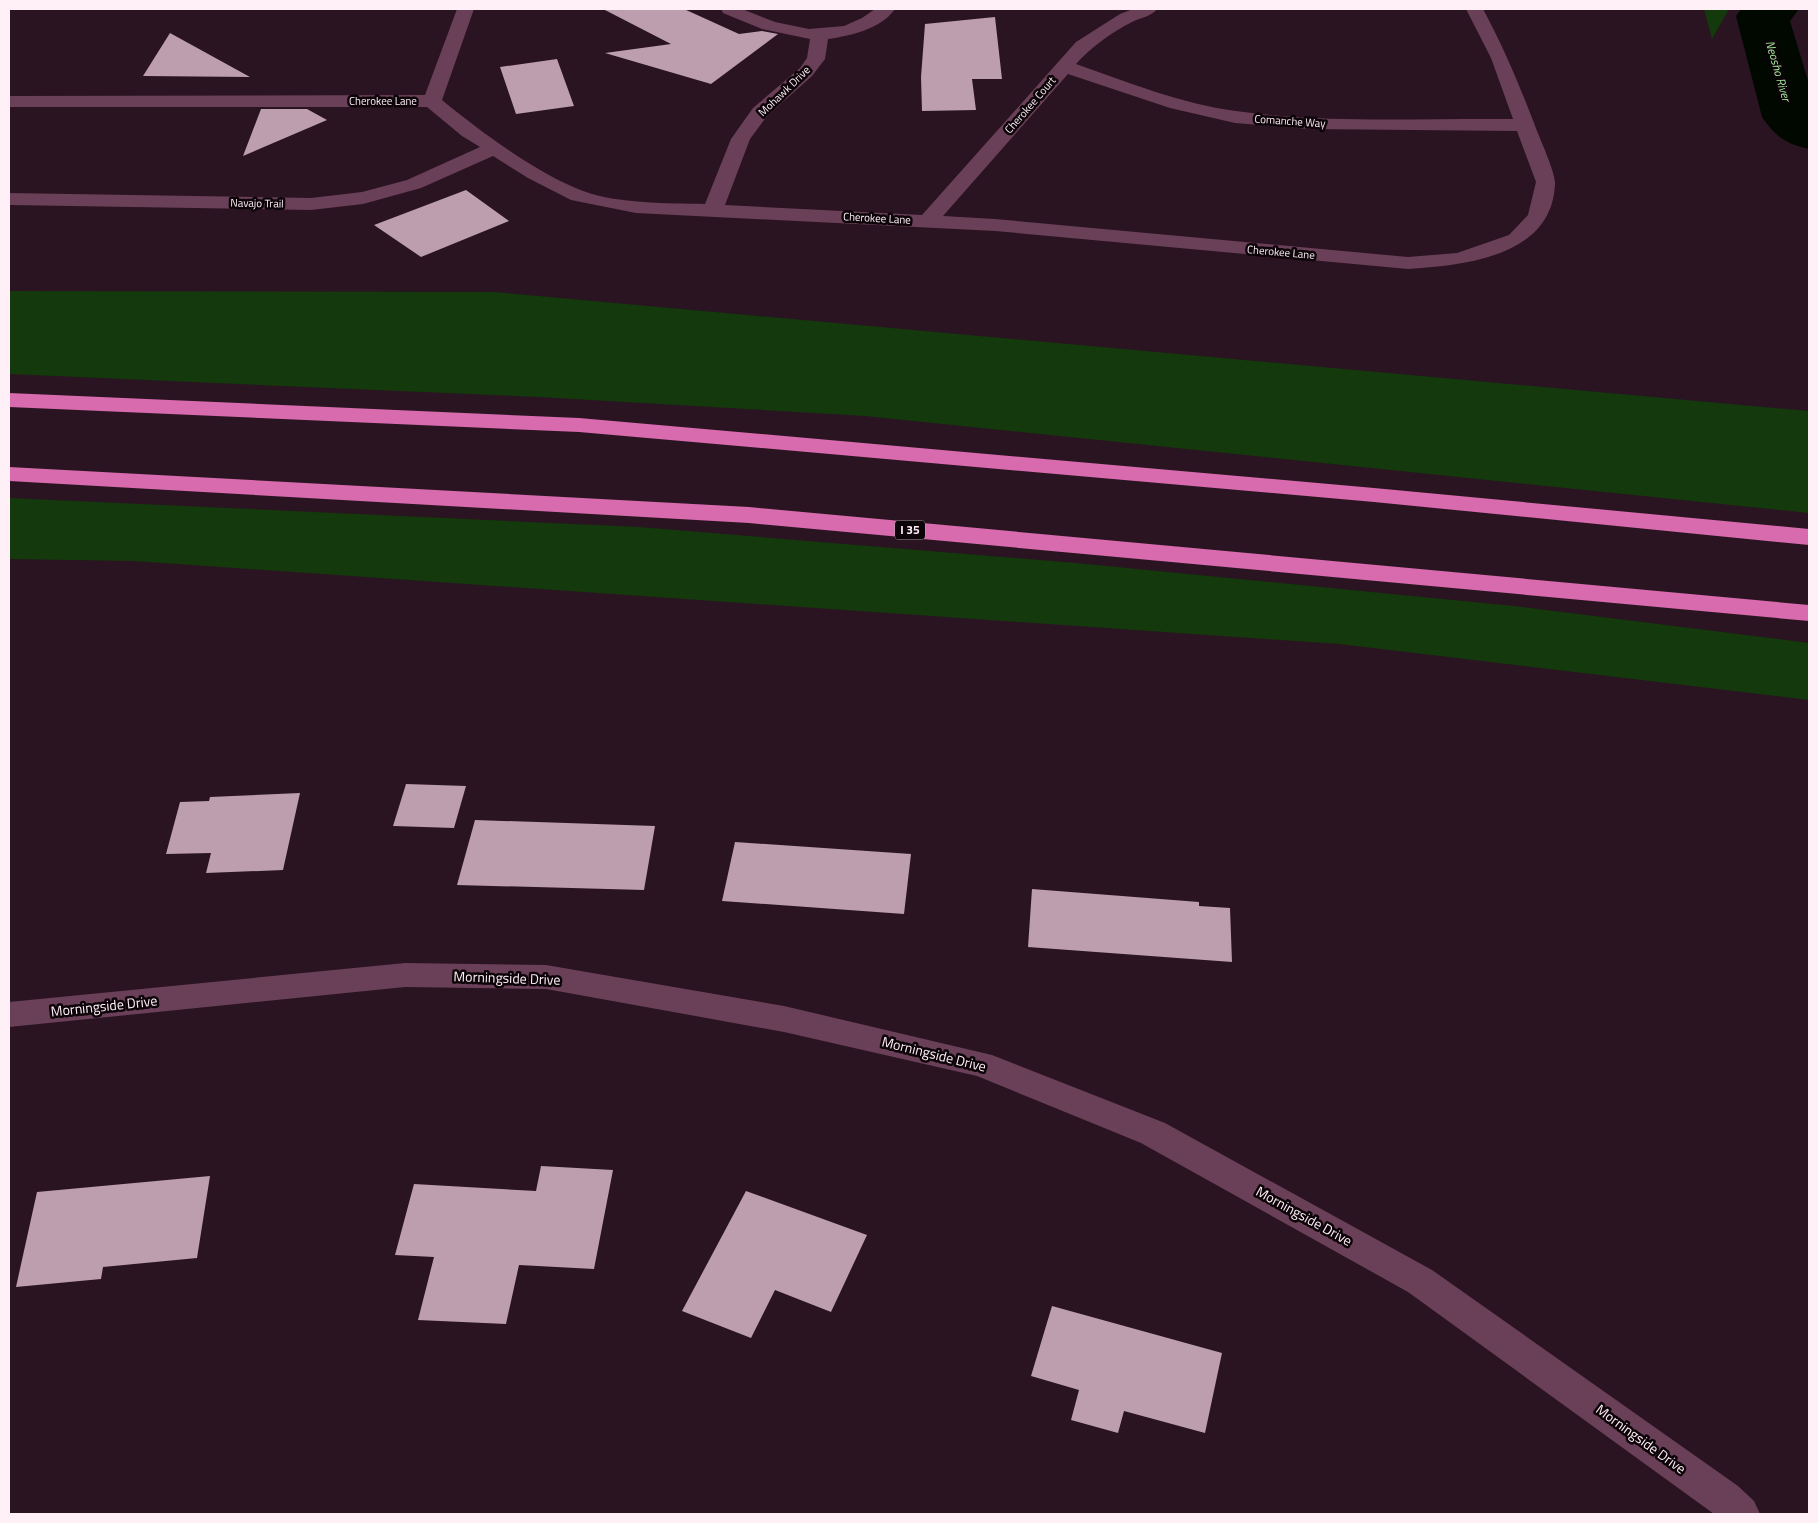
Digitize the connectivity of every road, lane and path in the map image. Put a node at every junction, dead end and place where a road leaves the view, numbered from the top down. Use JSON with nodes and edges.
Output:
{"nodes":[{"id":1,"x":465,"y":9,"type":"edge"},
{"id":2,"x":729,"y":9,"type":"edge"},
{"id":3,"x":886,"y":9,"type":"edge"},
{"id":4,"x":1148,"y":9,"type":"edge"},
{"id":5,"x":1475,"y":9,"type":"edge"},
{"id":6,"x":820,"y":35,"type":"junction"},
{"id":7,"x":1063,"y":66,"type":"junction"},
{"id":8,"x":9,"y":101,"type":"edge"},
{"id":9,"x":432,"y":101,"type":"junction"},
{"id":10,"x":1525,"y":125,"type":"junction"},
{"id":11,"x":495,"y":148,"type":"junction"},
{"id":12,"x":9,"y":199,"type":"edge"},
{"id":13,"x":712,"y":212,"type":"junction"},
{"id":14,"x":928,"y":221,"type":"junction"},
{"id":15,"x":9,"y":400,"type":"edge"},
{"id":16,"x":9,"y":474,"type":"edge"},
{"id":17,"x":1809,"y":536,"type":"edge"},
{"id":18,"x":1809,"y":613,"type":"edge"},
{"id":19,"x":9,"y":1015,"type":"edge"},
{"id":20,"x":1741,"y":1514,"type":"edge"}],
"edges":[{"from":1,"to":9,"type":"street"},
{"from":2,"to":6,"type":"street"},
{"from":3,"to":6,"type":"street"},
{"from":4,"to":7,"type":"street","name":"Cherokee Court"},
{"from":5,"to":10,"type":"street","name":"Cherokee Lane"},
{"from":6,"to":13,"type":"street","name":"Mohawk Drive"},
{"from":7,"to":10,"type":"street","name":"Comanche Way"},
{"from":7,"to":14,"type":"street","name":"Cherokee Court"},
{"from":8,"to":9,"type":"street","name":"Cherokee Lane"},
{"from":9,"to":11,"type":"street","name":"Cherokee Lane"},
{"from":10,"to":14,"type":"street","name":"Cherokee Lane"},
{"from":11,"to":12,"type":"street","name":"Navajo Trail"},
{"from":11,"to":13,"type":"street","name":"Cherokee Lane"},
{"from":13,"to":14,"type":"street","name":"Cherokee Lane"},
{"from":15,"to":17,"type":"highway"},
{"from":16,"to":18,"type":"highway","number":"I 35"},
{"from":19,"to":20,"type":"street","name":"Morningside Drive"}]}
